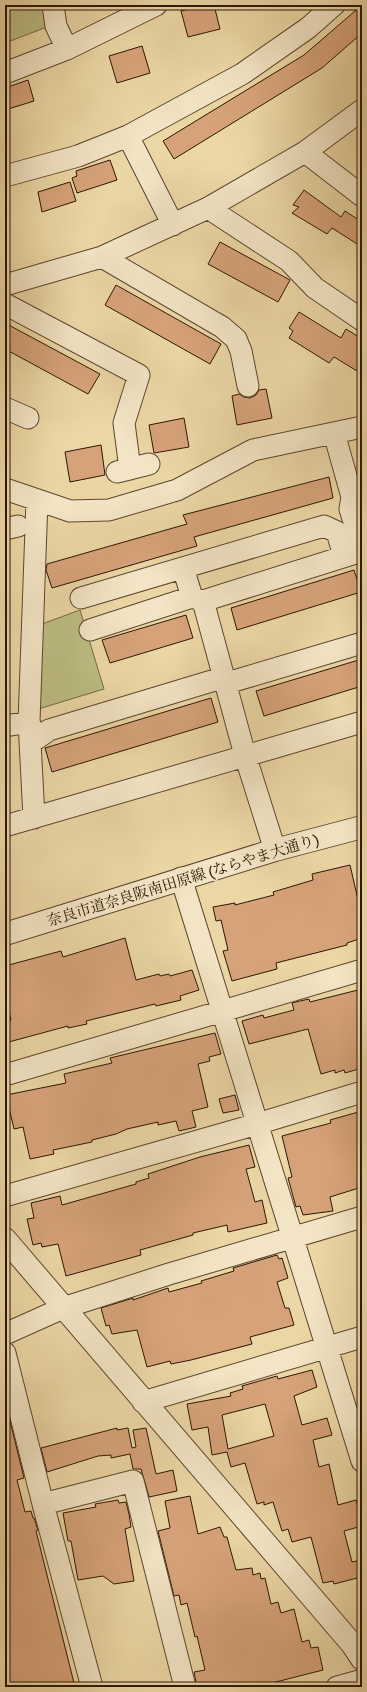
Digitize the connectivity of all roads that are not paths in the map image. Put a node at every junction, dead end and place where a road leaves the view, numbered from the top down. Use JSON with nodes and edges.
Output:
{"nodes":[{"id":1,"x":53,"y":5,"type":"edge"},
{"id":2,"x":156,"y":5,"type":"edge"},
{"id":3,"x":334,"y":5,"type":"edge"},
{"id":4,"x":68,"y":49,"type":"junction"},
{"id":5,"x":5,"y":73,"type":"edge"},
{"id":6,"x":362,"y":110,"type":"edge"},
{"id":7,"x":128,"y":136,"type":"junction"},
{"id":8,"x":305,"y":152,"type":"junction"},
{"id":9,"x":5,"y":176,"type":"edge"},
{"id":10,"x":362,"y":196,"type":"edge"},
{"id":11,"x":208,"y":208,"type":"junction"},
{"id":12,"x":173,"y":225,"type":"junction"},
{"id":13,"x":102,"y":257,"type":"junction"},
{"id":14,"x":5,"y":285,"type":"edge"},
{"id":15,"x":5,"y":304,"type":"edge"},
{"id":16,"x":362,"y":320,"type":"edge"},
{"id":17,"x":248,"y":386,"type":"dead end"},
{"id":18,"x":5,"y":408,"type":"edge"},
{"id":19,"x":28,"y":418,"type":"dead end"},
{"id":20,"x":362,"y":427,"type":"edge"},
{"id":21,"x":334,"y":433,"type":"junction"},
{"id":22,"x":132,"y":468,"type":"dead end"},
{"id":23,"x":5,"y":489,"type":"edge"},
{"id":24,"x":37,"y":500,"type":"junction"},
{"id":25,"x":355,"y":515,"type":"edge"},
{"id":26,"x":324,"y":526,"type":"junction"},
{"id":27,"x":356,"y":551,"type":"edge"},
{"id":28,"x":183,"y":568,"type":"junction"},
{"id":29,"x":82,"y":598,"type":"dead end"},
{"id":30,"x":197,"y":599,"type":"junction"},
{"id":31,"x":90,"y":630,"type":"dead end"},
{"id":32,"x":362,"y":644,"type":"edge"},
{"id":33,"x":226,"y":680,"type":"junction"},
{"id":34,"x":29,"y":722,"type":"junction"},
{"id":35,"x":362,"y":722,"type":"edge"},
{"id":36,"x":5,"y":726,"type":"edge"},
{"id":37,"x":245,"y":756,"type":"junction"},
{"id":38,"x":34,"y":818,"type":"junction"},
{"id":39,"x":5,"y":826,"type":"edge"},
{"id":40,"x":362,"y":827,"type":"edge"},
{"id":41,"x":275,"y":850,"type":"junction"},
{"id":42,"x":181,"y":878,"type":"junction"},
{"id":43,"x":5,"y":932,"type":"edge"},
{"id":44,"x":362,"y":970,"type":"edge"},
{"id":45,"x":222,"y":1010,"type":"junction"},
{"id":46,"x":5,"y":1074,"type":"edge"},
{"id":47,"x":362,"y":1092,"type":"edge"},
{"id":48,"x":257,"y":1124,"type":"junction"},
{"id":49,"x":5,"y":1196,"type":"edge"},
{"id":50,"x":362,"y":1217,"type":"edge"},
{"id":51,"x":294,"y":1238,"type":"junction"},
{"id":52,"x":5,"y":1239,"type":"edge"},
{"id":53,"x":63,"y":1308,"type":"junction"},
{"id":54,"x":5,"y":1334,"type":"edge"},
{"id":55,"x":362,"y":1337,"type":"edge"},
{"id":56,"x":328,"y":1348,"type":"junction"},
{"id":57,"x":5,"y":1353,"type":"edge"},
{"id":58,"x":143,"y":1402,"type":"junction"},
{"id":59,"x":362,"y":1461,"type":"edge"},
{"id":60,"x":43,"y":1504,"type":"junction"},
{"id":61,"x":362,"y":1659,"type":"edge"},
{"id":62,"x":362,"y":1680,"type":"edge"},
{"id":63,"x":92,"y":1687,"type":"edge"},
{"id":64,"x":185,"y":1687,"type":"edge"},
{"id":65,"x":337,"y":1687,"type":"edge"}],
"edges":[{"from":1,"to":4,"type":"street"},
{"from":2,"to":4,"type":"street"},
{"from":3,"to":7,"type":"street"},
{"from":4,"to":5,"type":"street"},
{"from":6,"to":8,"type":"street"},
{"from":7,"to":9,"type":"street"},
{"from":7,"to":12,"type":"street"},
{"from":8,"to":10,"type":"street"},
{"from":8,"to":11,"type":"street"},
{"from":11,"to":12,"type":"street"},
{"from":11,"to":16,"type":"street"},
{"from":12,"to":13,"type":"street"},
{"from":13,"to":14,"type":"street"},
{"from":13,"to":17,"type":"street"},
{"from":15,"to":22,"type":"street"},
{"from":18,"to":19,"type":"street"},
{"from":20,"to":21,"type":"street"},
{"from":21,"to":24,"type":"street"},
{"from":21,"to":25,"type":"street"},
{"from":23,"to":24,"type":"street"},
{"from":24,"to":34,"type":"street"},
{"from":25,"to":26,"type":"street"},
{"from":25,"to":27,"type":"street"},
{"from":26,"to":27,"type":"street"},
{"from":26,"to":28,"type":"street"},
{"from":27,"to":30,"type":"street"},
{"from":28,"to":29,"type":"street"},
{"from":28,"to":30,"type":"street"},
{"from":30,"to":31,"type":"street"},
{"from":30,"to":33,"type":"street"},
{"from":32,"to":33,"type":"street"},
{"from":33,"to":34,"type":"street"},
{"from":33,"to":37,"type":"street"},
{"from":34,"to":36,"type":"street"},
{"from":34,"to":38,"type":"street"},
{"from":35,"to":37,"type":"street"},
{"from":37,"to":38,"type":"street"},
{"from":37,"to":41,"type":"street"},
{"from":38,"to":39,"type":"street"},
{"from":40,"to":41,"type":"street","name":"奈良市道奈良阪南田原線 (ならやま大通り)"},
{"from":41,"to":42,"type":"street","name":"奈良市道奈良阪南田原線 (ならやま大通り)"},
{"from":42,"to":43,"type":"street","name":"奈良市道奈良阪南田原線 (ならやま大通り)"},
{"from":42,"to":45,"type":"street"},
{"from":44,"to":45,"type":"street"},
{"from":45,"to":46,"type":"street"},
{"from":45,"to":48,"type":"street"},
{"from":47,"to":48,"type":"street"},
{"from":48,"to":49,"type":"street"},
{"from":48,"to":51,"type":"street"},
{"from":50,"to":51,"type":"street"},
{"from":51,"to":53,"type":"street"},
{"from":51,"to":56,"type":"street"},
{"from":52,"to":53,"type":"street"},
{"from":53,"to":54,"type":"street"},
{"from":53,"to":58,"type":"street"},
{"from":55,"to":56,"type":"street"},
{"from":56,"to":58,"type":"street"},
{"from":56,"to":59,"type":"street"},
{"from":57,"to":60,"type":"street"},
{"from":58,"to":61,"type":"street"},
{"from":60,"to":63,"type":"street"},
{"from":60,"to":64,"type":"street"},
{"from":62,"to":65,"type":"street"}]}
